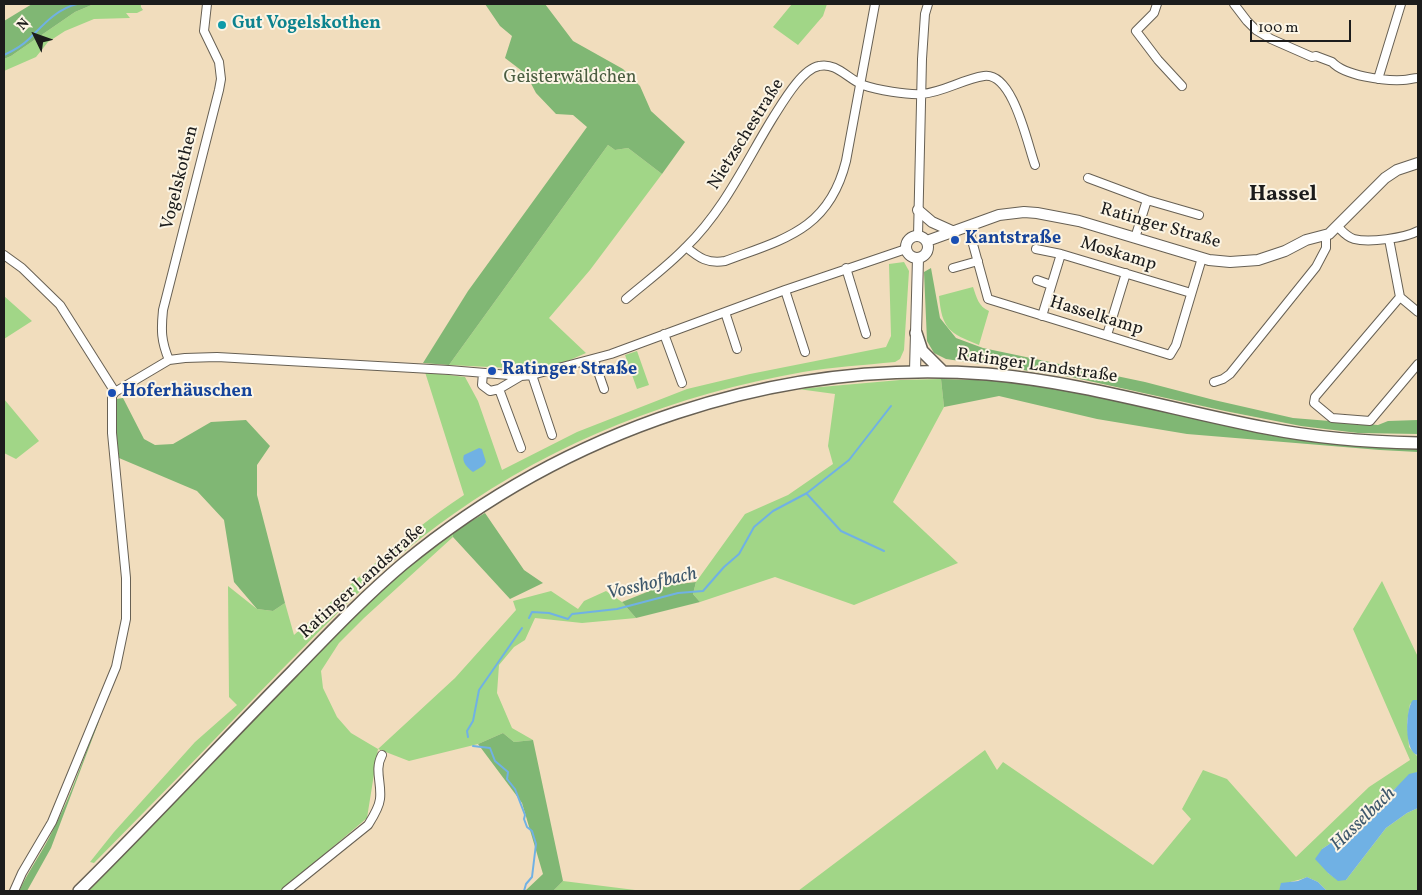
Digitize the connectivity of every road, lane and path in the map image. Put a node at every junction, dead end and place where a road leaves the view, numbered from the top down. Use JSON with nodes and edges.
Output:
{"nodes":[{"id":1,"x":207,"y":4,"type":"edge"},
{"id":2,"x":875,"y":4,"type":"edge"},
{"id":3,"x":928,"y":4,"type":"edge"},
{"id":4,"x":1157,"y":4,"type":"edge"},
{"id":5,"x":1234,"y":4,"type":"edge"},
{"id":6,"x":1401,"y":4,"type":"edge"},
{"id":7,"x":1378,"y":78,"type":"junction"},
{"id":8,"x":1418,"y":78,"type":"edge"},
{"id":9,"x":860,"y":84,"type":"junction"},
{"id":10,"x":1182,"y":86,"type":"dead end"},
{"id":11,"x":920,"y":94,"type":"junction"},
{"id":12,"x":1418,"y":163,"type":"edge"},
{"id":13,"x":1035,"y":165,"type":"dead end"},
{"id":14,"x":1088,"y":178,"type":"dead end"},
{"id":15,"x":1147,"y":200,"type":"junction"},
{"id":16,"x":918,"y":210,"type":"junction"},
{"id":17,"x":1199,"y":215,"type":"dead end"},
{"id":18,"x":968,"y":226,"type":"junction"},
{"id":19,"x":1338,"y":227,"type":"junction"},
{"id":20,"x":952,"y":231,"type":"junction"},
{"id":21,"x":1418,"y":232,"type":"edge"},
{"id":22,"x":918,"y":236,"type":"junction"},
{"id":23,"x":1326,"y":236,"type":"junction"},
{"id":24,"x":1135,"y":238,"type":"junction"},
{"id":25,"x":1389,"y":239,"type":"junction"},
{"id":26,"x":927,"y":241,"type":"junction"},
{"id":27,"x":686,"y":247,"type":"junction"},
{"id":28,"x":906,"y":249,"type":"junction"},
{"id":29,"x":1036,"y":249,"type":"dead end"},
{"id":30,"x":1061,"y":254,"type":"junction"},
{"id":31,"x":4,"y":255,"type":"edge"},
{"id":32,"x":918,"y":258,"type":"junction"},
{"id":33,"x":1202,"y":258,"type":"junction"},
{"id":34,"x":978,"y":261,"type":"junction"},
{"id":35,"x":846,"y":268,"type":"junction"},
{"id":36,"x":953,"y":268,"type":"dead end"},
{"id":37,"x":1126,"y":273,"type":"junction"},
{"id":38,"x":1037,"y":280,"type":"dead end"},
{"id":39,"x":1051,"y":285,"type":"junction"},
{"id":40,"x":785,"y":290,"type":"junction"},
{"id":41,"x":1191,"y":293,"type":"junction"},
{"id":42,"x":1400,"y":297,"type":"junction"},
{"id":43,"x":626,"y":299,"type":"dead end"},
{"id":44,"x":725,"y":312,"type":"junction"},
{"id":45,"x":1418,"y":312,"type":"edge"},
{"id":46,"x":1042,"y":316,"type":"junction"},
{"id":47,"x":916,"y":333,"type":"junction"},
{"id":48,"x":664,"y":334,"type":"junction"},
{"id":49,"x":866,"y":334,"type":"dead end"},
{"id":50,"x":1107,"y":335,"type":"junction"},
{"id":51,"x":737,"y":349,"type":"dead end"},
{"id":52,"x":805,"y":352,"type":"dead end"},
{"id":53,"x":170,"y":360,"type":"junction"},
{"id":54,"x":594,"y":360,"type":"junction"},
{"id":55,"x":1418,"y":364,"type":"edge"},
{"id":56,"x":915,"y":371,"type":"junction"},
{"id":57,"x":942,"y":372,"type":"junction"},
{"id":58,"x":483,"y":373,"type":"junction"},
{"id":59,"x":521,"y":376,"type":"junction"},
{"id":60,"x":532,"y":376,"type":"junction"},
{"id":61,"x":1214,"y":382,"type":"dead end"},
{"id":62,"x":682,"y":383,"type":"dead end"},
{"id":63,"x":499,"y":389,"type":"junction"},
{"id":64,"x":604,"y":389,"type":"dead end"},
{"id":65,"x":114,"y":392,"type":"junction"},
{"id":66,"x":552,"y":436,"type":"dead end"},
{"id":67,"x":1418,"y":443,"type":"edge"},
{"id":68,"x":521,"y":448,"type":"dead end"},
{"id":69,"x":382,"y":755,"type":"dead end"},
{"id":70,"x":14,"y":891,"type":"edge"},
{"id":71,"x":79,"y":891,"type":"edge"},
{"id":72,"x":286,"y":891,"type":"edge"}],
"edges":[{"from":1,"to":53,"type":"street","name":"Vogelskothen"},
{"from":2,"to":9,"type":"street"},
{"from":3,"to":11,"type":"street"},
{"from":4,"to":10,"type":"street"},
{"from":5,"to":7,"type":"street"},
{"from":6,"to":7,"type":"street"},
{"from":7,"to":8,"type":"street"},
{"from":9,"to":11,"type":"street","name":"Nietzschestraße"},
{"from":9,"to":27,"type":"street","name":"Nietzschestraße"},
{"from":9,"to":27,"type":"street"},
{"from":11,"to":13,"type":"street","name":"Nietzschestraße"},
{"from":11,"to":16,"type":"street"},
{"from":12,"to":19,"type":"street","name":"Ratinger Straße"},
{"from":14,"to":15,"type":"street"},
{"from":15,"to":17,"type":"street"},
{"from":15,"to":24,"type":"street"},
{"from":16,"to":20,"type":"street"},
{"from":16,"to":22,"type":"street"},
{"from":18,"to":20,"type":"street","name":"Ratinger Straße"},
{"from":18,"to":24,"type":"street","name":"Ratinger Straße"},
{"from":18,"to":34,"type":"street","name":"Hasselkamp"},
{"from":19,"to":23,"type":"street","name":"Ratinger Straße"},
{"from":19,"to":25,"type":"street"},
{"from":20,"to":26,"type":"street","name":"Ratinger Straße"},
{"from":21,"to":25,"type":"street"},
{"from":22,"to":26,"type":"street"},
{"from":22,"to":28,"type":"street"},
{"from":23,"to":33,"type":"street","name":"Ratinger Straße"},
{"from":23,"to":61,"type":"street"},
{"from":24,"to":33,"type":"street","name":"Ratinger Straße"},
{"from":25,"to":42,"type":"street"},
{"from":26,"to":32,"type":"street"},
{"from":27,"to":43,"type":"street","name":"Nietzschestraße"},
{"from":28,"to":32,"type":"street"},
{"from":28,"to":35,"type":"street"},
{"from":29,"to":30,"type":"street","name":"Moskamp"},
{"from":30,"to":37,"type":"street","name":"Moskamp"},
{"from":30,"to":39,"type":"street"},
{"from":31,"to":65,"type":"street"},
{"from":32,"to":47,"type":"street"},
{"from":33,"to":41,"type":"street","name":"Hasselkamp"},
{"from":34,"to":36,"type":"street"},
{"from":34,"to":46,"type":"street","name":"Hasselkamp"},
{"from":35,"to":40,"type":"street"},
{"from":35,"to":49,"type":"street"},
{"from":37,"to":41,"type":"street","name":"Moskamp"},
{"from":37,"to":50,"type":"street"},
{"from":38,"to":39,"type":"street"},
{"from":39,"to":46,"type":"street"},
{"from":40,"to":44,"type":"street"},
{"from":40,"to":52,"type":"street"},
{"from":41,"to":50,"type":"street","name":"Hasselkamp"},
{"from":42,"to":45,"type":"street"},
{"from":42,"to":55,"type":"street"},
{"from":44,"to":48,"type":"street"},
{"from":44,"to":51,"type":"street"},
{"from":46,"to":50,"type":"street","name":"Hasselkamp"},
{"from":47,"to":56,"type":"street"},
{"from":47,"to":57,"type":"main road"},
{"from":48,"to":54,"type":"street"},
{"from":48,"to":62,"type":"street"},
{"from":53,"to":58,"type":"street"},
{"from":53,"to":65,"type":"street"},
{"from":54,"to":60,"type":"street"},
{"from":54,"to":64,"type":"street"},
{"from":56,"to":57,"type":"main road","name":"Ratinger Landstraße"},
{"from":56,"to":71,"type":"main road","name":"Ratinger Landstraße"},
{"from":57,"to":67,"type":"main road","name":"Ratinger Landstraße"},
{"from":58,"to":59,"type":"street"},
{"from":58,"to":63,"type":"street"},
{"from":59,"to":60,"type":"street"},
{"from":59,"to":63,"type":"street"},
{"from":60,"to":66,"type":"street"},
{"from":63,"to":68,"type":"street"},
{"from":65,"to":70,"type":"street"},
{"from":69,"to":72,"type":"street"}]}
